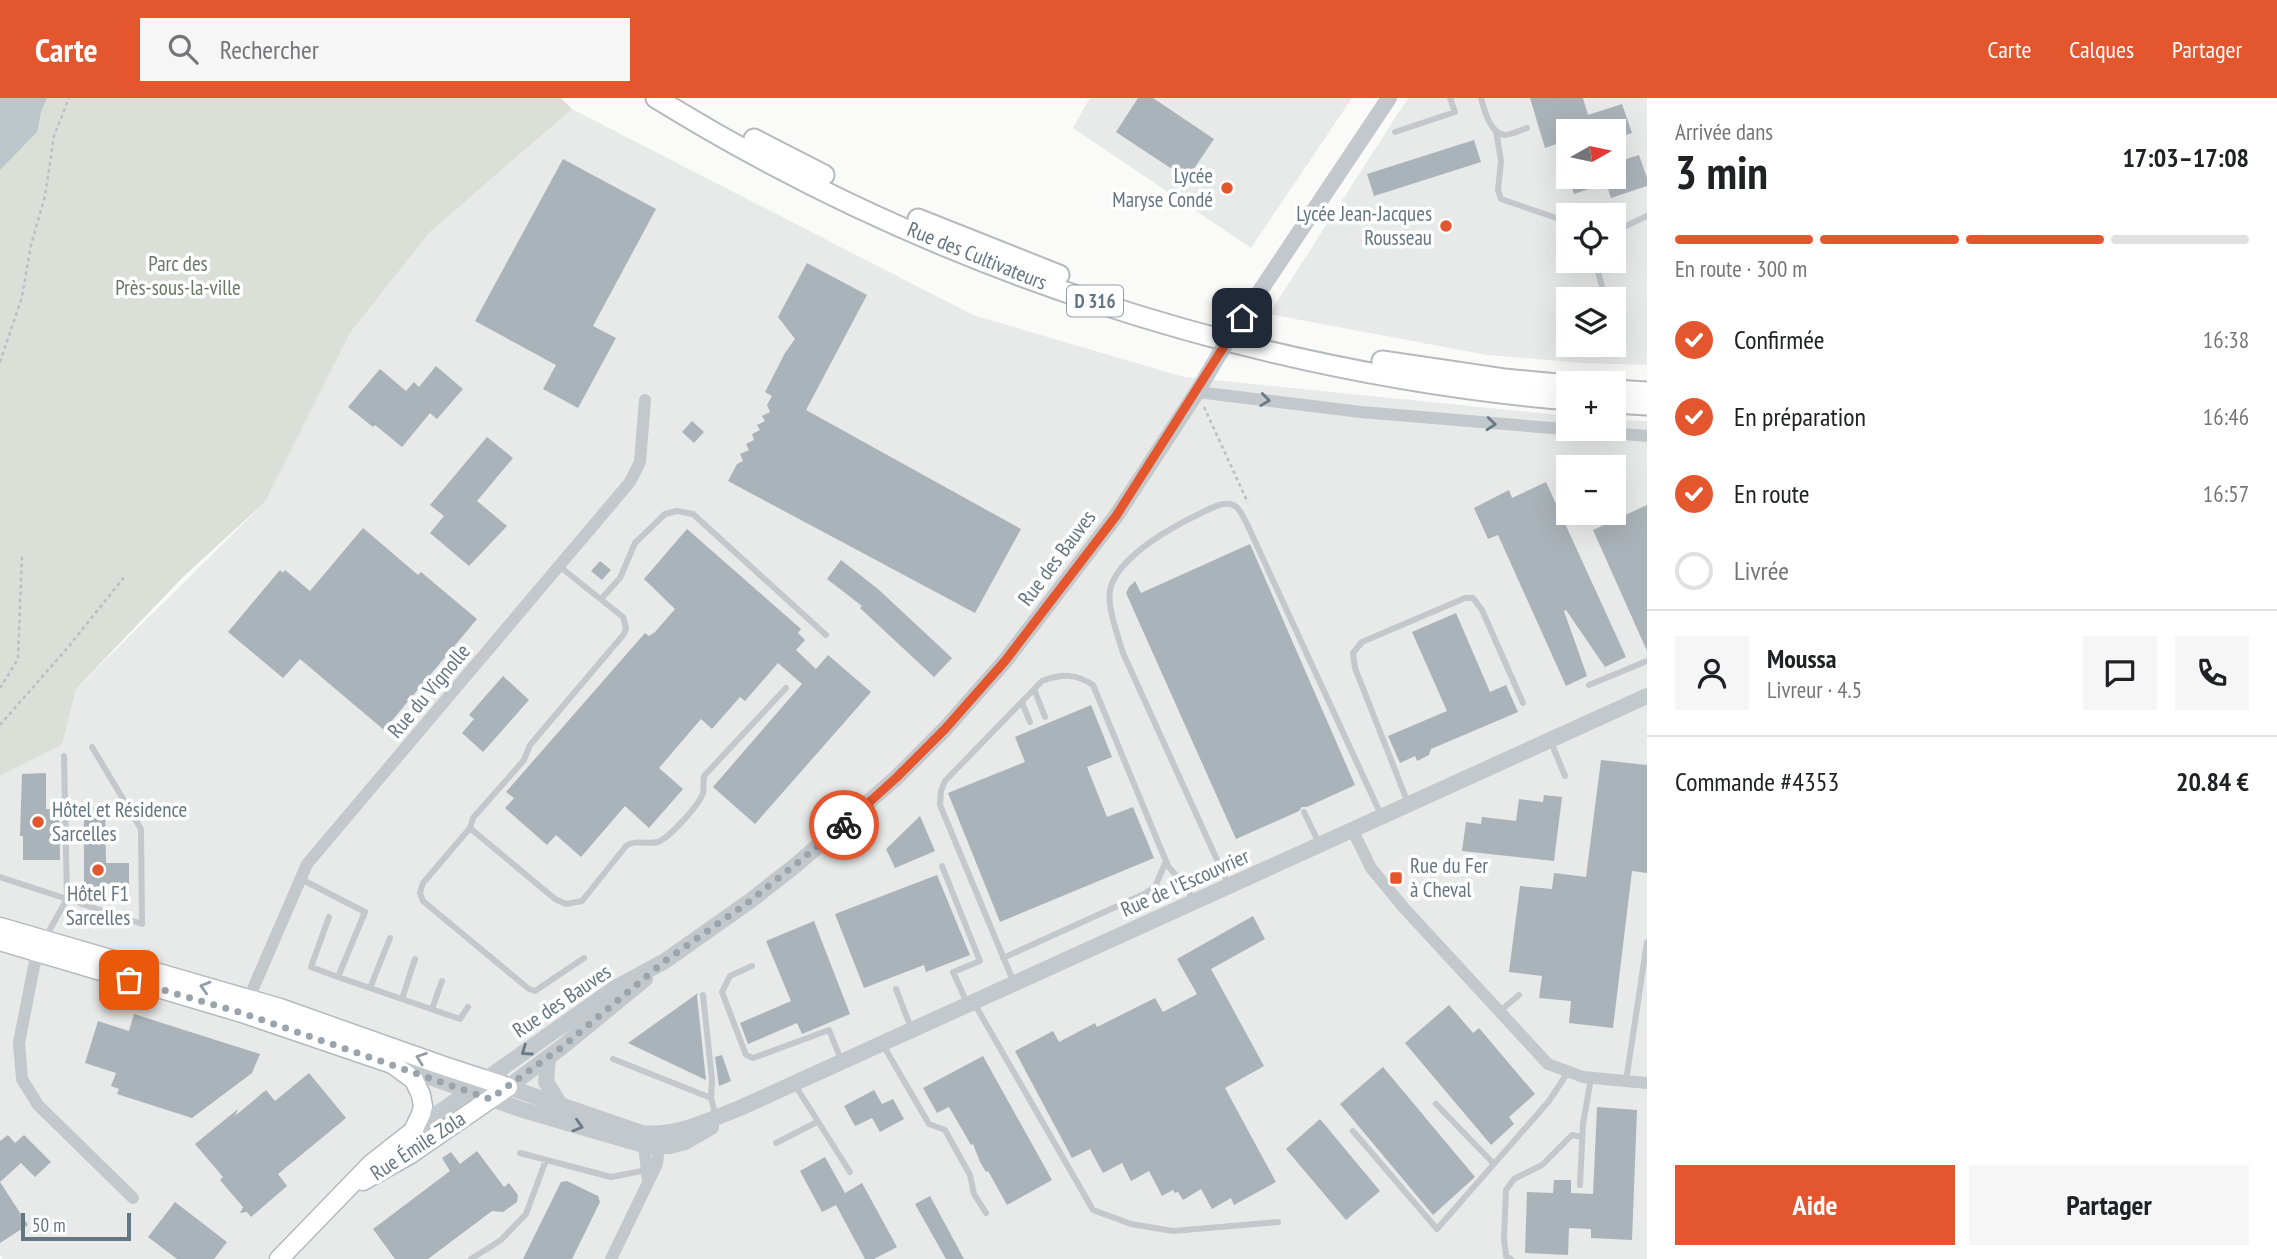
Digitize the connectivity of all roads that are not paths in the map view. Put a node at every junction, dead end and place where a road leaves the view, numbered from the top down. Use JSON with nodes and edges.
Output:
{"nodes":[{"id":1,"x":656,"y":98,"type":"edge"},
{"id":2,"x":681,"y":98,"type":"edge"},
{"id":3,"x":1389,"y":98,"type":"edge"},
{"id":4,"x":1450,"y":98,"type":"edge"},
{"id":5,"x":1480,"y":98,"type":"edge"},
{"id":6,"x":1527,"y":128,"type":"dead end"},
{"id":7,"x":1496,"y":131,"type":"junction"},
{"id":8,"x":1395,"y":132,"type":"dead end"},
{"id":9,"x":1647,"y":216,"type":"edge"},
{"id":10,"x":1556,"y":218,"type":"edge"},
{"id":11,"x":1626,"y":226,"type":"edge"},
{"id":12,"x":1556,"y":384,"type":"edge"},
{"id":13,"x":1626,"y":391,"type":"edge"},
{"id":14,"x":1197,"y":392,"type":"junction"},
{"id":15,"x":1647,"y":392,"type":"edge"},
{"id":16,"x":1556,"y":399,"type":"edge"},
{"id":17,"x":645,"y":400,"type":"dead end"},
{"id":18,"x":1626,"y":404,"type":"edge"},
{"id":19,"x":1647,"y":405,"type":"edge"},
{"id":20,"x":1647,"y":436,"type":"edge"},
{"id":21,"x":559,"y":566,"type":"junction"},
{"id":22,"x":601,"y":599,"type":"junction"},
{"id":23,"x":826,"y":635,"type":"dead end"},
{"id":24,"x":1647,"y":661,"type":"edge"},
{"id":25,"x":1589,"y":685,"type":"dead end"},
{"id":26,"x":786,"y":688,"type":"dead end"},
{"id":27,"x":1034,"y":689,"type":"junction"},
{"id":28,"x":1647,"y":696,"type":"edge"},
{"id":29,"x":1022,"y":702,"type":"junction"},
{"id":30,"x":1523,"y":704,"type":"dead end"},
{"id":31,"x":1045,"y":717,"type":"dead end"},
{"id":32,"x":1030,"y":722,"type":"dead end"},
{"id":33,"x":1550,"y":740,"type":"junction"},
{"id":34,"x":93,"y":747,"type":"dead end"},
{"id":35,"x":64,"y":756,"type":"dead end"},
{"id":36,"x":1565,"y":776,"type":"dead end"},
{"id":37,"x":1409,"y":805,"type":"junction"},
{"id":38,"x":1304,"y":812,"type":"dead end"},
{"id":39,"x":1382,"y":817,"type":"junction"},
{"id":40,"x":470,"y":828,"type":"junction"},
{"id":41,"x":1353,"y":831,"type":"junction"},
{"id":42,"x":1320,"y":845,"type":"junction"},
{"id":43,"x":1166,"y":861,"type":"junction"},
{"id":44,"x":942,"y":866,"type":"dead end"},
{"id":45,"x":0,"y":877,"type":"edge"},
{"id":46,"x":301,"y":879,"type":"junction"},
{"id":47,"x":1229,"y":886,"type":"junction"},
{"id":48,"x":67,"y":900,"type":"junction"},
{"id":49,"x":1192,"y":902,"type":"junction"},
{"id":50,"x":328,"y":917,"type":"dead end"},
{"id":51,"x":0,"y":926,"type":"edge"},
{"id":52,"x":390,"y":938,"type":"dead end"},
{"id":53,"x":0,"y":941,"type":"edge"},
{"id":54,"x":43,"y":941,"type":"junction"},
{"id":55,"x":1647,"y":942,"type":"edge"},
{"id":56,"x":584,"y":958,"type":"dead end"},
{"id":57,"x":1003,"y":958,"type":"junction"},
{"id":58,"x":415,"y":959,"type":"dead end"},
{"id":59,"x":665,"y":961,"type":"junction"},
{"id":60,"x":752,"y":966,"type":"dead end"},
{"id":61,"x":338,"y":977,"type":"junction"},
{"id":62,"x":442,"y":981,"type":"dead end"},
{"id":63,"x":1014,"y":983,"type":"junction"},
{"id":64,"x":370,"y":988,"type":"junction"},
{"id":65,"x":896,"y":989,"type":"dead end"},
{"id":66,"x":703,"y":995,"type":"dead end"},
{"id":67,"x":1519,"y":995,"type":"dead end"},
{"id":68,"x":402,"y":999,"type":"junction"},
{"id":69,"x":970,"y":1003,"type":"junction"},
{"id":70,"x":245,"y":1006,"type":"junction"},
{"id":71,"x":468,"y":1007,"type":"dead end"},
{"id":72,"x":432,"y":1009,"type":"junction"},
{"id":73,"x":1499,"y":1012,"type":"junction"},
{"id":74,"x":912,"y":1030,"type":"junction"},
{"id":75,"x":882,"y":1043,"type":"junction"},
{"id":76,"x":548,"y":1057,"type":"junction"},
{"id":77,"x":613,"y":1059,"type":"dead end"},
{"id":78,"x":842,"y":1062,"type":"junction"},
{"id":79,"x":392,"y":1064,"type":"junction"},
{"id":80,"x":1568,"y":1072,"type":"junction"},
{"id":81,"x":1591,"y":1078,"type":"junction"},
{"id":82,"x":1626,"y":1081,"type":"junction"},
{"id":83,"x":794,"y":1083,"type":"junction"},
{"id":84,"x":1647,"y":1083,"type":"edge"},
{"id":85,"x":471,"y":1090,"type":"junction"},
{"id":86,"x":499,"y":1093,"type":"junction"},
{"id":87,"x":711,"y":1098,"type":"junction"},
{"id":88,"x":1436,"y":1104,"type":"dead end"},
{"id":89,"x":560,"y":1105,"type":"junction"},
{"id":90,"x":717,"y":1120,"type":"junction"},
{"id":91,"x":817,"y":1122,"type":"junction"},
{"id":92,"x":413,"y":1131,"type":"junction"},
{"id":93,"x":1353,"y":1131,"type":"dead end"},
{"id":94,"x":1582,"y":1137,"type":"junction"},
{"id":95,"x":653,"y":1140,"type":"junction"},
{"id":96,"x":776,"y":1143,"type":"dead end"},
{"id":97,"x":520,"y":1153,"type":"dead end"},
{"id":98,"x":546,"y":1160,"type":"junction"},
{"id":99,"x":1493,"y":1164,"type":"junction"},
{"id":100,"x":650,"y":1172,"type":"junction"},
{"id":101,"x":850,"y":1172,"type":"dead end"},
{"id":102,"x":1580,"y":1185,"type":"dead end"},
{"id":103,"x":345,"y":1192,"type":"junction"},
{"id":104,"x":133,"y":1198,"type":"dead end"},
{"id":105,"x":986,"y":1213,"type":"dead end"},
{"id":106,"x":1278,"y":1222,"type":"dead end"},
{"id":107,"x":279,"y":1259,"type":"edge"},
{"id":108,"x":471,"y":1259,"type":"edge"},
{"id":109,"x":611,"y":1259,"type":"edge"},
{"id":110,"x":1511,"y":1259,"type":"edge"}],
"edges":[{"from":1,"to":16,"type":"main road","name":"Rue des Cultivateurs","number":"D 316"},
{"from":2,"to":12,"type":"main road","name":"Rue des Cultivateurs","number":"D 316"},
{"from":3,"to":14,"type":"street","name":"Rue des Bauves","bridge":true},
{"from":4,"to":8,"type":"lane"},
{"from":5,"to":7,"type":"lane"},
{"from":6,"to":7,"type":"lane"},
{"from":7,"to":10,"type":"lane"},
{"from":9,"to":11,"type":"lane"},
{"from":13,"to":15,"type":"main road"},
{"from":14,"to":20,"type":"street","one_way":true},
{"from":14,"to":59,"type":"street","name":"Rue des Bauves"},
{"from":17,"to":21,"type":"street","name":"Rue du Vignolle"},
{"from":18,"to":19,"type":"main road"},
{"from":21,"to":22,"type":"lane"},
{"from":21,"to":46,"type":"street","name":"Rue du Vignolle"},
{"from":22,"to":23,"type":"lane"},
{"from":22,"to":40,"type":"lane"},
{"from":24,"to":25,"type":"lane"},
{"from":26,"to":40,"type":"lane"},
{"from":27,"to":29,"type":"lane"},
{"from":27,"to":31,"type":"lane"},
{"from":27,"to":43,"type":"lane"},
{"from":28,"to":33,"type":"street","name":"Rue de l'Escouvrier"},
{"from":29,"to":32,"type":"lane"},
{"from":29,"to":57,"type":"lane"},
{"from":30,"to":37,"type":"lane"},
{"from":33,"to":36,"type":"lane"},
{"from":33,"to":37,"type":"street","name":"Rue de l'Escouvrier"},
{"from":34,"to":48,"type":"lane"},
{"from":35,"to":48,"type":"lane"},
{"from":37,"to":39,"type":"street","name":"Rue de l'Escouvrier"},
{"from":38,"to":42,"type":"lane"},
{"from":39,"to":41,"type":"street","name":"Rue de l'Escouvrier"},
{"from":39,"to":47,"type":"lane"},
{"from":40,"to":56,"type":"lane"},
{"from":41,"to":42,"type":"street","name":"Rue de l'Escouvrier"},
{"from":41,"to":73,"type":"street"},
{"from":42,"to":47,"type":"street","name":"Rue de l'Escouvrier"},
{"from":43,"to":49,"type":"lane"},
{"from":43,"to":57,"type":"lane"},
{"from":44,"to":69,"type":"lane"},
{"from":45,"to":48,"type":"lane"},
{"from":46,"to":61,"type":"lane"},
{"from":46,"to":70,"type":"street","name":"Rue du Vignolle"},
{"from":47,"to":49,"type":"street","name":"Rue de l'Escouvrier"},
{"from":48,"to":54,"type":"lane"},
{"from":49,"to":63,"type":"street","name":"Rue de l'Escouvrier"},
{"from":50,"to":61,"type":"lane"},
{"from":51,"to":54,"type":"main road"},
{"from":52,"to":64,"type":"lane"},
{"from":53,"to":54,"type":"main road"},
{"from":54,"to":70,"type":"main road"},
{"from":54,"to":104,"type":"street"},
{"from":55,"to":82,"type":"lane"},
{"from":57,"to":63,"type":"lane"},
{"from":58,"to":68,"type":"lane"},
{"from":59,"to":76,"type":"street","name":"Rue des Bauves"},
{"from":59,"to":85,"type":"street","name":"Rue des Bauves","one_way":true},
{"from":60,"to":78,"type":"lane"},
{"from":61,"to":64,"type":"lane"},
{"from":62,"to":72,"type":"lane"},
{"from":63,"to":69,"type":"street","name":"Rue de l'Escouvrier"},
{"from":64,"to":68,"type":"lane"},
{"from":65,"to":74,"type":"lane"},
{"from":66,"to":87,"type":"lane"},
{"from":67,"to":73,"type":"lane"},
{"from":68,"to":72,"type":"lane"},
{"from":69,"to":74,"type":"street","name":"Rue de l'Escouvrier"},
{"from":69,"to":106,"type":"lane"},
{"from":70,"to":79,"type":"main road"},
{"from":85,"to":70,"type":"main road","one_way":true},
{"from":71,"to":72,"type":"lane"},
{"from":73,"to":80,"type":"street"},
{"from":74,"to":75,"type":"street","name":"Rue de l'Escouvrier"},
{"from":75,"to":78,"type":"street","name":"Rue de l'Escouvrier"},
{"from":75,"to":105,"type":"lane"},
{"from":76,"to":86,"type":"street","name":"Rue des Bauves"},
{"from":76,"to":89,"type":"street"},
{"from":77,"to":87,"type":"lane"},
{"from":78,"to":83,"type":"street","name":"Rue de l'Escouvrier"},
{"from":79,"to":85,"type":"street"},
{"from":79,"to":92,"type":"main road"},
{"from":80,"to":81,"type":"street"},
{"from":80,"to":99,"type":"lane"},
{"from":81,"to":82,"type":"street"},
{"from":81,"to":94,"type":"lane"},
{"from":82,"to":84,"type":"street"},
{"from":83,"to":90,"type":"street","name":"Rue de l'Escouvrier"},
{"from":83,"to":91,"type":"lane"},
{"from":85,"to":86,"type":"main road"},
{"from":85,"to":92,"type":"street","name":"Rue Émile Zola"},
{"from":86,"to":89,"type":"street"},
{"from":86,"to":95,"type":"street","one_way":true},
{"from":86,"to":103,"type":"main road","name":"Rue Émile Zola"},
{"from":87,"to":90,"type":"lane"},
{"from":88,"to":99,"type":"lane"},
{"from":89,"to":95,"type":"street"},
{"from":90,"to":95,"type":"street","name":"Rue de l'Escouvrier"},
{"from":91,"to":96,"type":"lane"},
{"from":91,"to":101,"type":"lane"},
{"from":92,"to":103,"type":"main road","name":"Rue Émile Zola"},
{"from":93,"to":99,"type":"lane"},
{"from":94,"to":102,"type":"lane"},
{"from":94,"to":110,"type":"lane"},
{"from":95,"to":100,"type":"street"},
{"from":97,"to":98,"type":"lane"},
{"from":98,"to":100,"type":"lane"},
{"from":98,"to":108,"type":"lane"},
{"from":100,"to":109,"type":"street"},
{"from":103,"to":107,"type":"main road","name":"Rue Émile Zola"}]}
